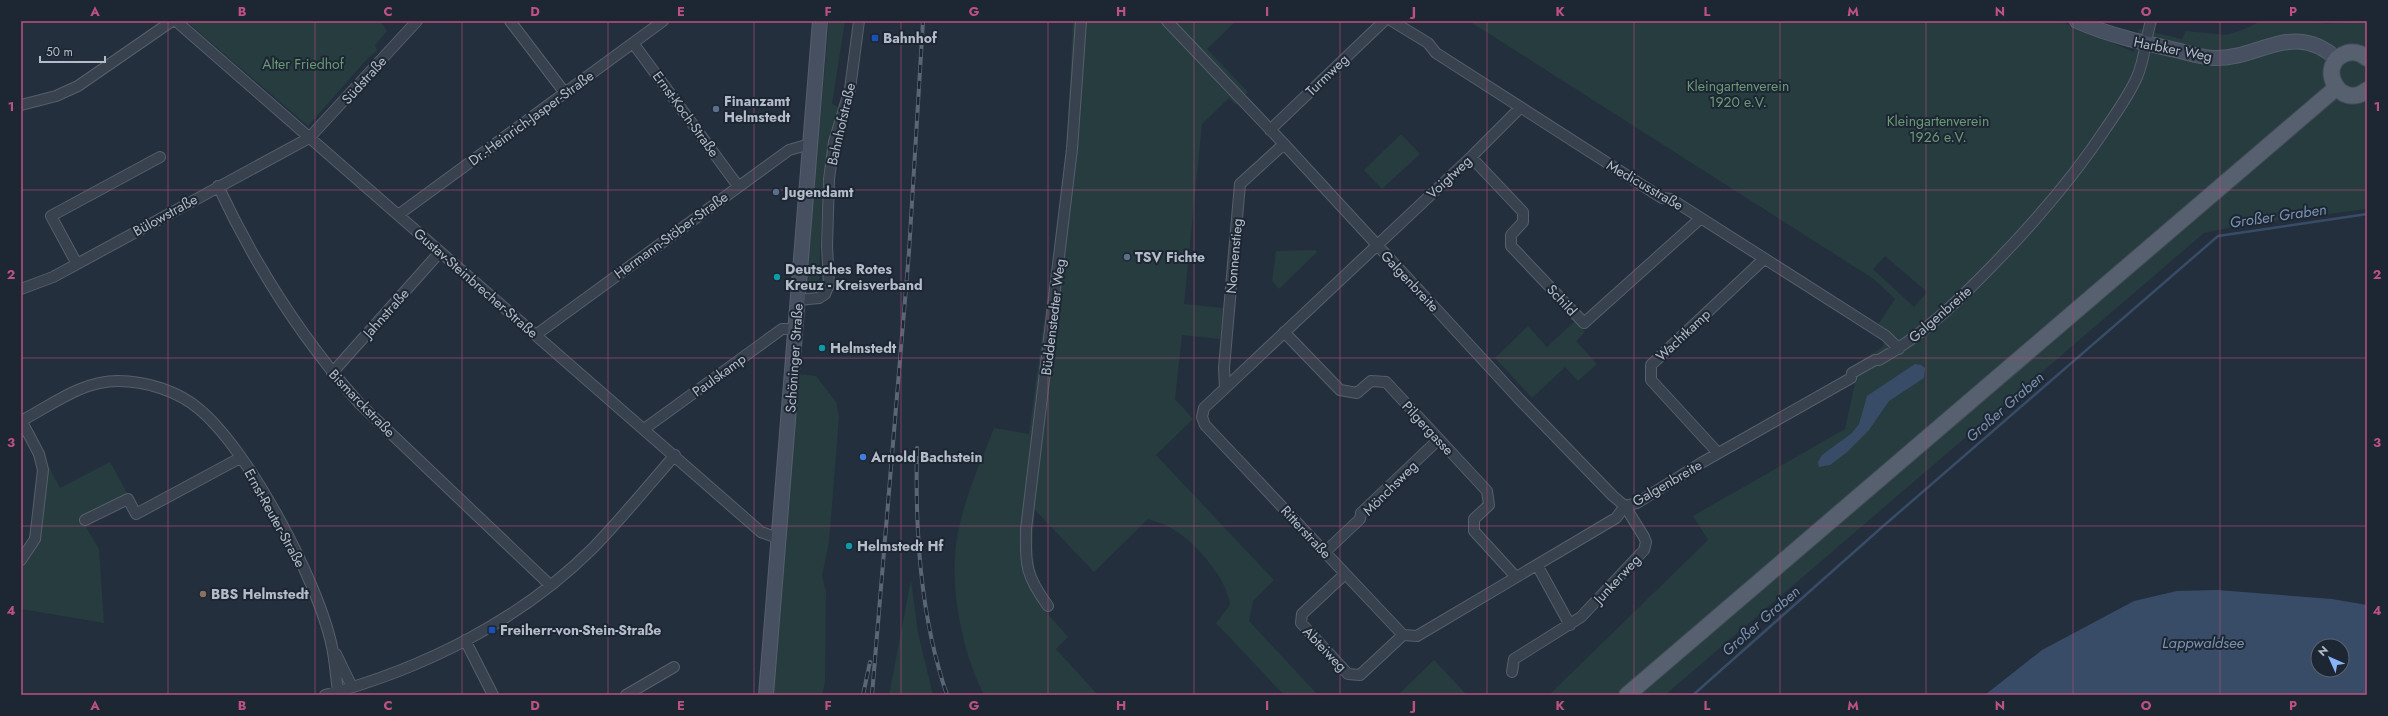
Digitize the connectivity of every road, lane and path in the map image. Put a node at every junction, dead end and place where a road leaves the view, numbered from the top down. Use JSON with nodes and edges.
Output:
{"nodes":[{"id":1,"x":172,"y":21,"type":"edge"},
{"id":2,"x":176,"y":21,"type":"edge"},
{"id":3,"x":417,"y":21,"type":"edge"},
{"id":4,"x":510,"y":21,"type":"edge"},
{"id":5,"x":663,"y":21,"type":"edge"},
{"id":6,"x":820,"y":21,"type":"edge"},
{"id":7,"x":859,"y":21,"type":"edge"},
{"id":8,"x":1081,"y":21,"type":"edge"},
{"id":9,"x":1167,"y":21,"type":"edge"},
{"id":10,"x":1384,"y":21,"type":"edge"},
{"id":11,"x":1392,"y":21,"type":"edge"},
{"id":12,"x":2077,"y":21,"type":"edge"},
{"id":13,"x":2151,"y":21,"type":"edge"},
{"id":14,"x":634,"y":43,"type":"junction"},
{"id":15,"x":2147,"y":45,"type":"junction"},
{"id":16,"x":2367,"y":58,"type":"edge"},
{"id":17,"x":2336,"y":59,"type":"junction"},
{"id":18,"x":2336,"y":88,"type":"junction"},
{"id":19,"x":2367,"y":90,"type":"edge"},
{"id":20,"x":565,"y":93,"type":"junction"},
{"id":21,"x":21,"y":106,"type":"edge"},
{"id":22,"x":1520,"y":108,"type":"junction"},
{"id":23,"x":1270,"y":130,"type":"junction"},
{"id":24,"x":309,"y":138,"type":"junction"},
{"id":25,"x":810,"y":144,"type":"junction"},
{"id":26,"x":1284,"y":144,"type":"junction"},
{"id":27,"x":160,"y":157,"type":"dead end"},
{"id":28,"x":1471,"y":157,"type":"junction"},
{"id":29,"x":218,"y":186,"type":"junction"},
{"id":30,"x":738,"y":186,"type":"junction"},
{"id":31,"x":398,"y":215,"type":"junction"},
{"id":32,"x":1700,"y":218,"type":"junction"},
{"id":33,"x":1377,"y":245,"type":"junction"},
{"id":34,"x":440,"y":252,"type":"junction"},
{"id":35,"x":1764,"y":258,"type":"junction"},
{"id":36,"x":77,"y":264,"type":"junction"},
{"id":37,"x":21,"y":289,"type":"edge"},
{"id":38,"x":798,"y":300,"type":"junction"},
{"id":39,"x":796,"y":329,"type":"junction"},
{"id":40,"x":1284,"y":332,"type":"junction"},
{"id":41,"x":537,"y":334,"type":"junction"},
{"id":42,"x":1899,"y":349,"type":"junction"},
{"id":43,"x":332,"y":373,"type":"junction"},
{"id":44,"x":1225,"y":388,"type":"junction"},
{"id":45,"x":21,"y":420,"type":"edge"},
{"id":46,"x":644,"y":429,"type":"junction"},
{"id":47,"x":1438,"y":440,"type":"junction"},
{"id":48,"x":1718,"y":453,"type":"junction"},
{"id":49,"x":675,"y":455,"type":"junction"},
{"id":50,"x":240,"y":458,"type":"junction"},
{"id":51,"x":1625,"y":506,"type":"junction"},
{"id":52,"x":85,"y":520,"type":"dead end"},
{"id":53,"x":780,"y":538,"type":"junction"},
{"id":54,"x":1325,"y":552,"type":"junction"},
{"id":55,"x":21,"y":560,"type":"edge"},
{"id":56,"x":1537,"y":566,"type":"junction"},
{"id":57,"x":1345,"y":574,"type":"junction"},
{"id":58,"x":1516,"y":577,"type":"junction"},
{"id":59,"x":550,"y":585,"type":"junction"},
{"id":60,"x":1048,"y":606,"type":"dead end"},
{"id":61,"x":1570,"y":625,"type":"junction"},
{"id":62,"x":1403,"y":635,"type":"junction"},
{"id":63,"x":465,"y":640,"type":"junction"},
{"id":64,"x":332,"y":646,"type":"junction"},
{"id":65,"x":674,"y":667,"type":"dead end"},
{"id":66,"x":1512,"y":672,"type":"dead end"},
{"id":67,"x":352,"y":687,"type":"junction"},
{"id":68,"x":338,"y":692,"type":"junction"},
{"id":69,"x":325,"y":695,"type":"edge"},
{"id":70,"x":493,"y":695,"type":"edge"},
{"id":71,"x":626,"y":695,"type":"edge"},
{"id":72,"x":766,"y":695,"type":"edge"},
{"id":73,"x":1627,"y":695,"type":"edge"}],
"edges":[{"from":1,"to":21,"type":"street"},
{"from":2,"to":24,"type":"street","name":"Gustav-Steinbrecher-Straße"},
{"from":3,"to":24,"type":"street","name":"Südstraße"},
{"from":4,"to":20,"type":"street"},
{"from":5,"to":14,"type":"street","name":"Dr.-Heinrich-Jasper-Straße"},
{"from":6,"to":25,"type":"main road","name":"Schöninger Straße"},
{"from":7,"to":38,"type":"street","name":"Bahnhofstraße"},
{"from":8,"to":60,"type":"street","name":"Büddenstedter Weg"},
{"from":9,"to":23,"type":"street","name":"Galgenbreite"},
{"from":10,"to":23,"type":"street","name":"Turmweg"},
{"from":11,"to":22,"type":"street","name":"Medicusstraße"},
{"from":12,"to":15,"type":"main road","name":"Harbker Weg"},
{"from":13,"to":15,"type":"street","name":"Galgenbreite"},
{"from":14,"to":20,"type":"street","name":"Dr.-Heinrich-Jasper-Straße"},
{"from":14,"to":30,"type":"street","name":"Ernst-Koch-Straße"},
{"from":15,"to":17,"type":"main road","name":"Harbker Weg"},
{"from":15,"to":42,"type":"street","name":"Galgenbreite"},
{"from":16,"to":17,"type":"main road"},
{"from":17,"to":18,"type":"main road"},
{"from":18,"to":19,"type":"main road"},
{"from":18,"to":73,"type":"main road"},
{"from":20,"to":31,"type":"street","name":"Dr.-Heinrich-Jasper-Straße"},
{"from":22,"to":28,"type":"street","name":"Voigtweg"},
{"from":22,"to":32,"type":"street","name":"Medicusstraße"},
{"from":23,"to":26,"type":"street","name":"Galgenbreite"},
{"from":24,"to":29,"type":"street","name":"Bülowstraße"},
{"from":24,"to":31,"type":"street","name":"Gustav-Steinbrecher-Straße"},
{"from":25,"to":30,"type":"street","name":"Hermann-Stöber-Straße"},
{"from":25,"to":38,"type":"main road","name":"Schöninger Straße"},
{"from":26,"to":33,"type":"street","name":"Galgenbreite"},
{"from":26,"to":44,"type":"street","name":"Nonnenstieg"},
{"from":27,"to":36,"type":"street"},
{"from":28,"to":32,"type":"street","name":"Schild"},
{"from":28,"to":33,"type":"street","name":"Voigtweg"},
{"from":29,"to":36,"type":"street","name":"Bülowstraße"},
{"from":29,"to":43,"type":"street","name":"Bismarckstraße"},
{"from":30,"to":41,"type":"street","name":"Hermann-Stöber-Straße"},
{"from":31,"to":34,"type":"street","name":"Gustav-Steinbrecher-Straße"},
{"from":32,"to":35,"type":"street","name":"Medicusstraße"},
{"from":33,"to":40,"type":"street","name":"Ritterstraße"},
{"from":33,"to":51,"type":"street","name":"Galgenbreite"},
{"from":34,"to":41,"type":"street","name":"Gustav-Steinbrecher-Straße"},
{"from":34,"to":43,"type":"street","name":"Jahnstraße"},
{"from":35,"to":42,"type":"street","name":"Medicusstraße"},
{"from":35,"to":48,"type":"street","name":"Wachtkamp"},
{"from":36,"to":37,"type":"street","name":"Bülowstraße"},
{"from":38,"to":39,"type":"main road","name":"Schöninger Straße"},
{"from":39,"to":46,"type":"street","name":"Paulskamp"},
{"from":39,"to":53,"type":"main road","name":"Schöninger Straße"},
{"from":40,"to":44,"type":"street","name":"Ritterstraße"},
{"from":40,"to":47,"type":"street","name":"Pilgergasse"},
{"from":41,"to":46,"type":"street","name":"Gustav-Steinbrecher-Straße"},
{"from":42,"to":48,"type":"street","name":"Galgenbreite"},
{"from":43,"to":59,"type":"street","name":"Bismarckstraße"},
{"from":44,"to":54,"type":"street","name":"Ritterstraße"},
{"from":45,"to":50,"type":"street","name":"Ernst-Reuter-Straße"},
{"from":45,"to":55,"type":"street"},
{"from":46,"to":49,"type":"street","name":"Gustav-Steinbrecher-Straße"},
{"from":47,"to":54,"type":"street","name":"Mönchsweg"},
{"from":47,"to":58,"type":"street","name":"Pilgergasse"},
{"from":48,"to":51,"type":"street","name":"Galgenbreite"},
{"from":49,"to":53,"type":"street","name":"Gustav-Steinbrecher-Straße"},
{"from":49,"to":59,"type":"street"},
{"from":50,"to":52,"type":"street","name":"Ernst-Reuter-Straße"},
{"from":50,"to":64,"type":"street","name":"Ernst-Reuter-Straße"},
{"from":51,"to":56,"type":"street"},
{"from":51,"to":61,"type":"street","name":"Junkerweg"},
{"from":53,"to":72,"type":"main road","name":"Schöninger Straße"},
{"from":54,"to":57,"type":"street","name":"Ritterstraße"},
{"from":56,"to":58,"type":"street"},
{"from":56,"to":61,"type":"street"},
{"from":57,"to":62,"type":"street","name":"Ritterstraße"},
{"from":57,"to":62,"type":"street","name":"Abteiweg"},
{"from":58,"to":62,"type":"street"},
{"from":59,"to":63,"type":"street"},
{"from":61,"to":66,"type":"street","name":"Junkerweg"},
{"from":63,"to":67,"type":"street"},
{"from":63,"to":70,"type":"street"},
{"from":64,"to":67,"type":"street","name":"Ernst-Reuter-Straße"},
{"from":64,"to":68,"type":"street","name":"Ernst-Reuter-Straße"},
{"from":65,"to":71,"type":"street"},
{"from":67,"to":68,"type":"street"},
{"from":68,"to":69,"type":"street"}]}
